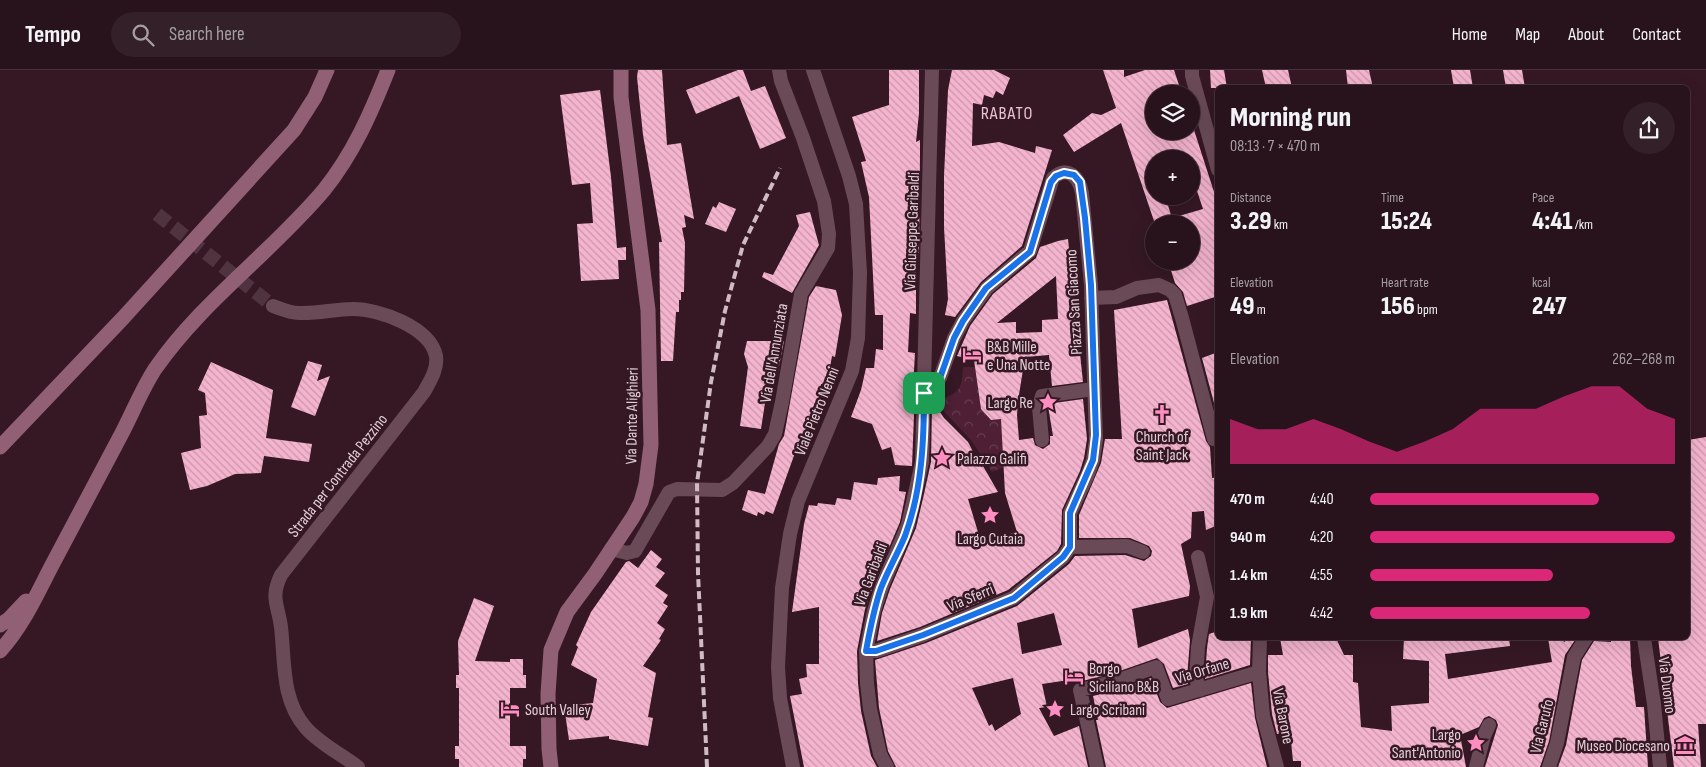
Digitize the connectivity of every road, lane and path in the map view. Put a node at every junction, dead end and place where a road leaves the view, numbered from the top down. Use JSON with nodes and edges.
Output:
{"nodes":[{"id":1,"x":327,"y":70,"type":"edge"},
{"id":2,"x":388,"y":70,"type":"edge"},
{"id":3,"x":621,"y":70,"type":"edge"},
{"id":4,"x":779,"y":70,"type":"edge"},
{"id":5,"x":813,"y":70,"type":"edge"},
{"id":6,"x":932,"y":70,"type":"edge"},
{"id":7,"x":1192,"y":70,"type":"edge"},
{"id":8,"x":1215,"y":159,"type":"edge"},
{"id":9,"x":1091,"y":298,"type":"junction"},
{"id":10,"x":273,"y":306,"type":"tunnel mouth"},
{"id":11,"x":1094,"y":389,"type":"junction"},
{"id":12,"x":924,"y":393,"type":"junction"},
{"id":13,"x":1042,"y":440,"type":"dead end"},
{"id":14,"x":1215,"y":440,"type":"edge"},
{"id":15,"x":0,"y":447,"type":"edge"},
{"id":16,"x":1070,"y":547,"type":"junction"},
{"id":17,"x":611,"y":549,"type":"junction"},
{"id":18,"x":1143,"y":552,"type":"dead end"},
{"id":19,"x":1198,"y":557,"type":"dead end"},
{"id":20,"x":44,"y":582,"type":"junction"},
{"id":21,"x":0,"y":625,"type":"edge"},
{"id":22,"x":1260,"y":640,"type":"edge"},
{"id":23,"x":1585,"y":640,"type":"edge"},
{"id":24,"x":1644,"y":640,"type":"edge"},
{"id":25,"x":0,"y":651,"type":"edge"},
{"id":26,"x":866,"y":651,"type":"junction"},
{"id":27,"x":1259,"y":672,"type":"junction"},
{"id":28,"x":1200,"y":690,"type":"junction"},
{"id":29,"x":1490,"y":725,"type":"dead end"},
{"id":30,"x":358,"y":767,"type":"edge"},
{"id":31,"x":551,"y":767,"type":"edge"},
{"id":32,"x":793,"y":767,"type":"edge"},
{"id":33,"x":887,"y":767,"type":"edge"},
{"id":34,"x":1097,"y":767,"type":"edge"},
{"id":35,"x":1277,"y":767,"type":"edge"},
{"id":36,"x":1476,"y":767,"type":"edge"},
{"id":37,"x":1549,"y":767,"type":"edge"},
{"id":38,"x":1660,"y":767,"type":"edge"}],
"edges":[{"from":1,"to":15,"type":"main road"},
{"from":2,"to":20,"type":"main road"},
{"from":3,"to":17,"type":"main road","name":"Via Dante Alighieri"},
{"from":4,"to":17,"type":"street","name":"Via dell'Annunziata"},
{"from":5,"to":32,"type":"street","name":"Viale Pietro Nenni"},
{"from":6,"to":12,"type":"street","name":"Via Giuseppe Garibaldi"},
{"from":7,"to":8,"type":"street"},
{"from":9,"to":11,"type":"street","name":"Piazza San Giacomo"},
{"from":9,"to":12,"type":"street","name":"Piazza San Giacomo"},
{"from":9,"to":14,"type":"street"},
{"from":10,"to":30,"type":"street","name":"Strada per Contrada Pezzino"},
{"from":11,"to":13,"type":"street"},
{"from":11,"to":16,"type":"street","name":"Piazza San Giacomo"},
{"from":12,"to":26,"type":"street","name":"Via Garibaldi"},
{"from":16,"to":18,"type":"street"},
{"from":16,"to":26,"type":"street","name":"Via Sferri"},
{"from":17,"to":31,"type":"main road","name":"Via Dante Alighieri"},
{"from":19,"to":28,"type":"street"},
{"from":20,"to":21,"type":"main road"},
{"from":20,"to":25,"type":"main road"},
{"from":22,"to":27,"type":"street","name":"Via Barone"},
{"from":23,"to":37,"type":"street","name":"Via Garufo"},
{"from":24,"to":38,"type":"street","name":"Via Duomo"},
{"from":26,"to":33,"type":"street","name":"Via Garibaldi"},
{"from":27,"to":28,"type":"street","name":"Via Orfane"},
{"from":27,"to":35,"type":"street","name":"Via Barone"},
{"from":28,"to":34,"type":"street","name":"Via Orfane"},
{"from":29,"to":36,"type":"street"}]}
